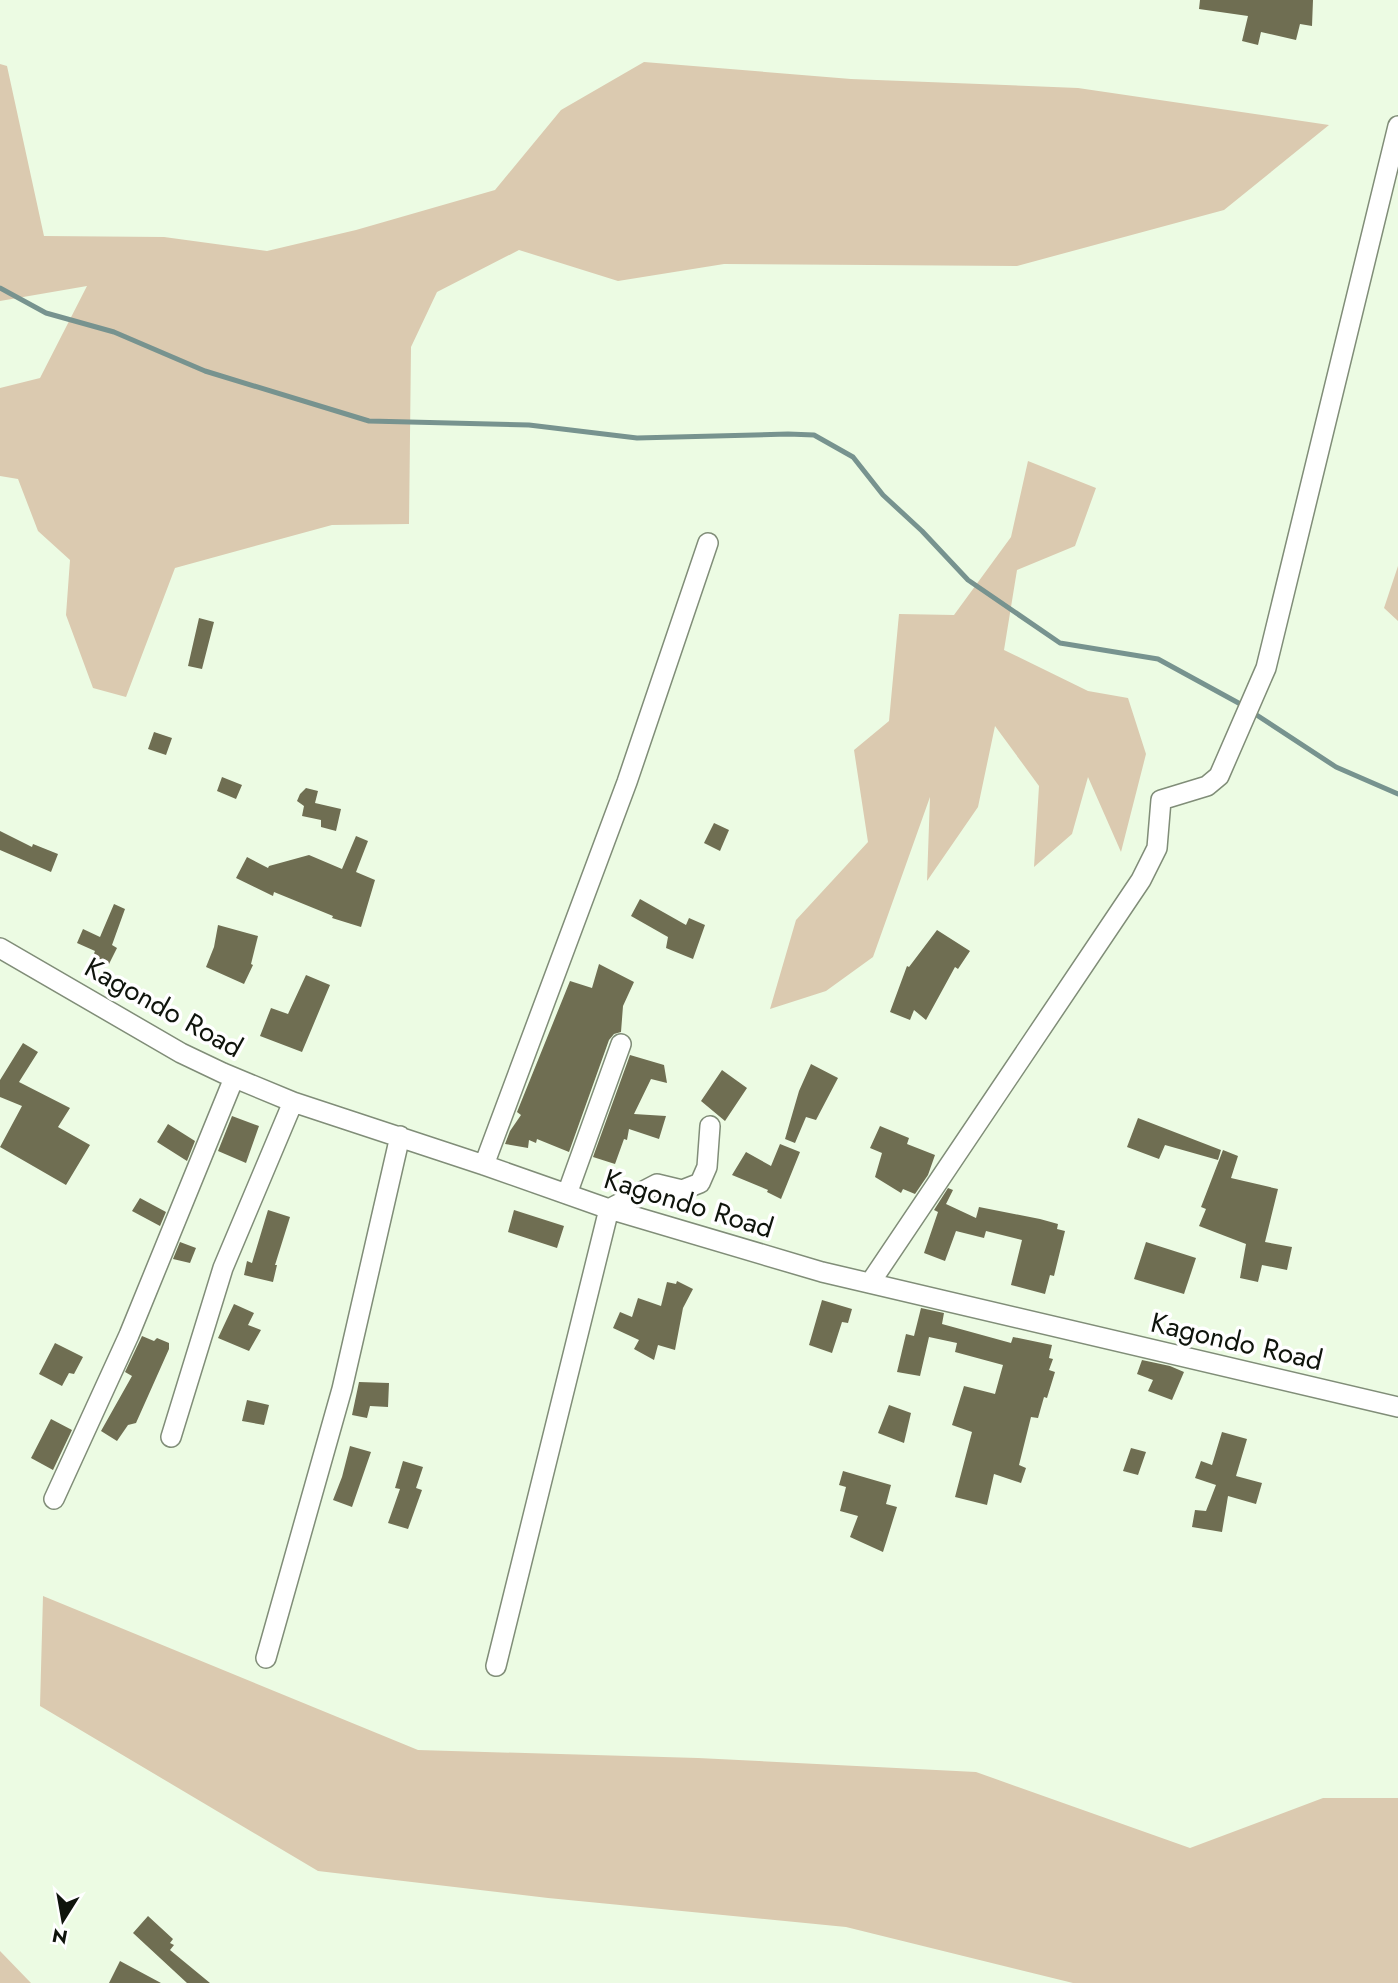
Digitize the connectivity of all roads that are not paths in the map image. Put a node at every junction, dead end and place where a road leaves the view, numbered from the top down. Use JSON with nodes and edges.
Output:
{"nodes":[{"id":1,"x":1398,"y":126,"type":"edge"},
{"id":2,"x":708,"y":543,"type":"dead end"},
{"id":3,"x":0,"y":948,"type":"edge"},
{"id":4,"x":621,"y":1044,"type":"dead end"},
{"id":5,"x":234,"y":1078,"type":"junction"},
{"id":6,"x":293,"y":1102,"type":"junction"},
{"id":7,"x":710,"y":1126,"type":"dead end"},
{"id":8,"x":400,"y":1136,"type":"junction"},
{"id":9,"x":484,"y":1164,"type":"junction"},
{"id":10,"x":567,"y":1194,"type":"junction"},
{"id":11,"x":609,"y":1209,"type":"junction"},
{"id":12,"x":870,"y":1283,"type":"junction"},
{"id":13,"x":1398,"y":1407,"type":"edge"},
{"id":14,"x":171,"y":1437,"type":"dead end"},
{"id":15,"x":54,"y":1499,"type":"dead end"},
{"id":16,"x":266,"y":1658,"type":"dead end"},
{"id":17,"x":496,"y":1666,"type":"dead end"}],
"edges":[{"from":1,"to":12,"type":"street"},
{"from":2,"to":9,"type":"street"},
{"from":3,"to":5,"type":"street","name":"Kagondo Road"},
{"from":4,"to":10,"type":"street"},
{"from":5,"to":6,"type":"street","name":"Kagondo Road"},
{"from":5,"to":15,"type":"street"},
{"from":6,"to":8,"type":"street","name":"Kagondo Road"},
{"from":6,"to":14,"type":"street"},
{"from":7,"to":11,"type":"street"},
{"from":8,"to":9,"type":"street","name":"Kagondo Road"},
{"from":8,"to":16,"type":"street"},
{"from":9,"to":10,"type":"street","name":"Kagondo Road"},
{"from":10,"to":11,"type":"street","name":"Kagondo Road"},
{"from":11,"to":12,"type":"street","name":"Kagondo Road"},
{"from":11,"to":17,"type":"street"},
{"from":12,"to":13,"type":"street","name":"Kagondo Road"}]}
